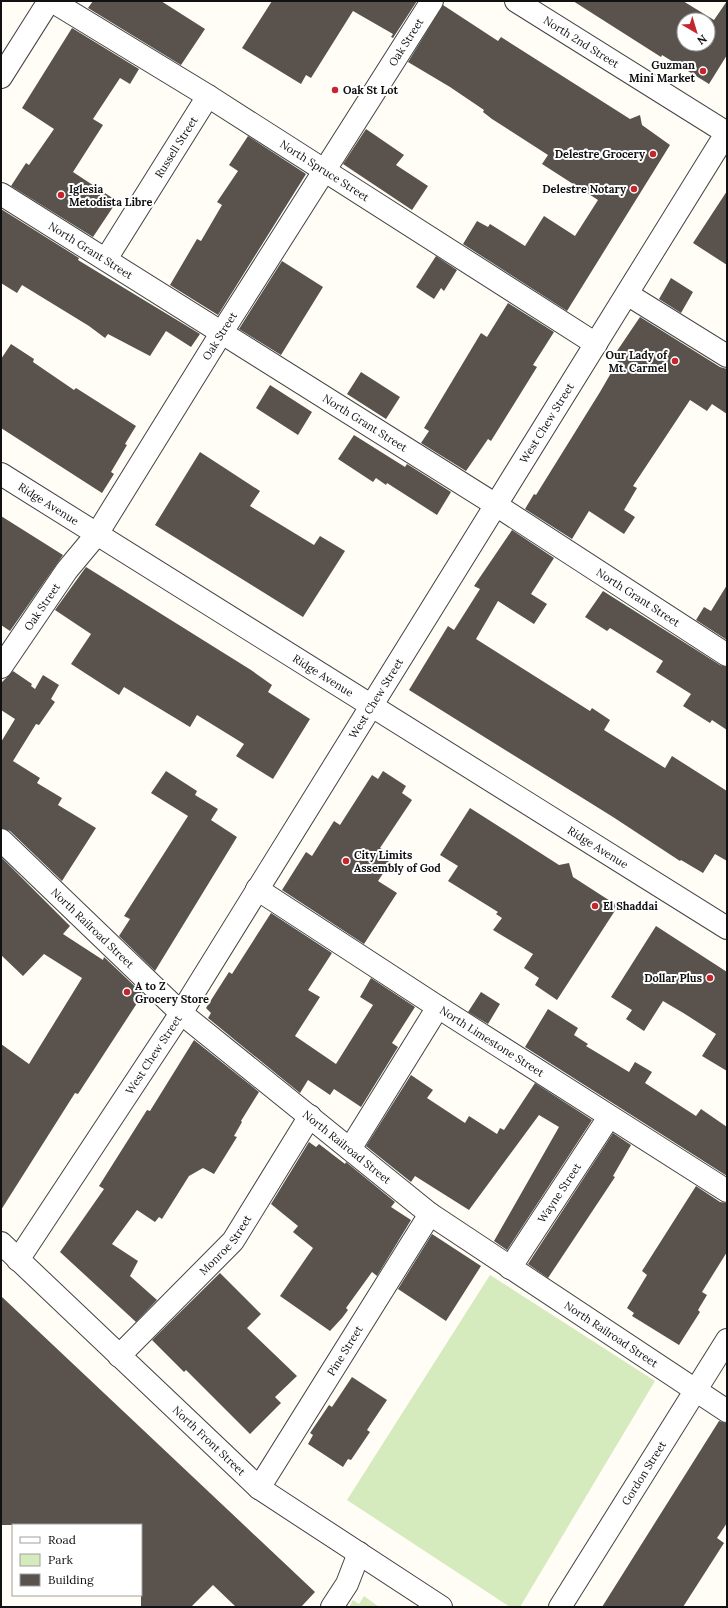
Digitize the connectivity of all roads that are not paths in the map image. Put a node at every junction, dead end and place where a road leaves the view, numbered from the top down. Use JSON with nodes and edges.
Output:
{"nodes":[{"id":1,"x":49,"y":1,"type":"edge"},
{"id":2,"x":52,"y":1,"type":"edge"},
{"id":3,"x":432,"y":1,"type":"edge"},
{"id":4,"x":516,"y":1,"type":"edge"},
{"id":5,"x":1,"y":77,"type":"edge"},
{"id":6,"x":208,"y":96,"type":"junction"},
{"id":7,"x":727,"y":133,"type":"edge"},
{"id":8,"x":324,"y":171,"type":"junction"},
{"id":9,"x":1,"y":194,"type":"edge"},
{"id":10,"x":106,"y":259,"type":"junction"},
{"id":11,"x":627,"y":294,"type":"junction"},
{"id":12,"x":222,"y":332,"type":"junction"},
{"id":13,"x":596,"y":344,"type":"junction"},
{"id":14,"x":727,"y":356,"type":"edge"},
{"id":15,"x":1,"y":474,"type":"edge"},
{"id":16,"x":496,"y":506,"type":"junction"},
{"id":17,"x":97,"y":534,"type":"junction"},
{"id":18,"x":727,"y":655,"type":"edge"},
{"id":19,"x":1,"y":667,"type":"edge"},
{"id":20,"x":371,"y":706,"type":"junction"},
{"id":21,"x":1,"y":840,"type":"edge"},
{"id":22,"x":257,"y":889,"type":"junction"},
{"id":23,"x":727,"y":928,"type":"edge"},
{"id":24,"x":438,"y":1007,"type":"junction"},
{"id":25,"x":181,"y":1012,"type":"junction"},
{"id":26,"x":310,"y":1116,"type":"junction"},
{"id":27,"x":609,"y":1117,"type":"junction"},
{"id":28,"x":350,"y":1149,"type":"junction"},
{"id":29,"x":727,"y":1191,"type":"edge"},
{"id":30,"x":430,"y":1214,"type":"junction"},
{"id":31,"x":1,"y":1243,"type":"edge"},
{"id":32,"x":18,"y":1260,"type":"junction"},
{"id":33,"x":510,"y":1268,"type":"junction"},
{"id":34,"x":727,"y":1340,"type":"edge"},
{"id":35,"x":119,"y":1356,"type":"junction"},
{"id":36,"x":695,"y":1390,"type":"junction"},
{"id":37,"x":727,"y":1411,"type":"edge"},
{"id":38,"x":259,"y":1488,"type":"junction"},
{"id":39,"x":359,"y":1553,"type":"junction"},
{"id":40,"x":332,"y":1607,"type":"edge"},
{"id":41,"x":441,"y":1607,"type":"edge"},
{"id":42,"x":560,"y":1607,"type":"edge"}],
"edges":[{"from":1,"to":5,"type":"street"},
{"from":2,"to":6,"type":"street","name":"North Spruce Street"},
{"from":3,"to":8,"type":"street","name":"Oak Street"},
{"from":4,"to":7,"type":"street","name":"North 2nd Street"},
{"from":6,"to":8,"type":"street","name":"North Spruce Street"},
{"from":6,"to":10,"type":"street","name":"Russell Street"},
{"from":7,"to":11,"type":"street","name":"West Chew Street"},
{"from":8,"to":12,"type":"street","name":"Oak Street"},
{"from":8,"to":13,"type":"street","name":"North Spruce Street"},
{"from":9,"to":10,"type":"street","name":"North Grant Street"},
{"from":10,"to":12,"type":"street","name":"North Grant Street"},
{"from":11,"to":13,"type":"street","name":"West Chew Street"},
{"from":11,"to":14,"type":"street"},
{"from":12,"to":16,"type":"street","name":"North Grant Street"},
{"from":12,"to":17,"type":"street","name":"Oak Street"},
{"from":13,"to":16,"type":"street","name":"West Chew Street"},
{"from":15,"to":17,"type":"street","name":"Ridge Avenue"},
{"from":16,"to":18,"type":"street","name":"North Grant Street"},
{"from":16,"to":20,"type":"street","name":"West Chew Street"},
{"from":17,"to":19,"type":"street","name":"Oak Street"},
{"from":17,"to":20,"type":"street","name":"Ridge Avenue"},
{"from":20,"to":22,"type":"street","name":"West Chew Street"},
{"from":20,"to":23,"type":"street","name":"Ridge Avenue"},
{"from":21,"to":25,"type":"street","name":"North Railroad Street"},
{"from":22,"to":24,"type":"street","name":"North Limestone Street"},
{"from":22,"to":25,"type":"street","name":"West Chew Street"},
{"from":24,"to":27,"type":"street","name":"North Limestone Street"},
{"from":24,"to":28,"type":"street"},
{"from":25,"to":26,"type":"street","name":"North Railroad Street"},
{"from":25,"to":32,"type":"street","name":"West Chew Street"},
{"from":26,"to":28,"type":"street","name":"North Railroad Street"},
{"from":26,"to":35,"type":"street","name":"Monroe Street"},
{"from":27,"to":29,"type":"street","name":"North Limestone Street"},
{"from":27,"to":33,"type":"street","name":"Wayne Street"},
{"from":28,"to":30,"type":"street","name":"North Railroad Street"},
{"from":30,"to":33,"type":"street","name":"North Railroad Street"},
{"from":30,"to":38,"type":"street","name":"Pine Street"},
{"from":31,"to":32,"type":"street","name":"North Front Street"},
{"from":32,"to":35,"type":"street","name":"North Front Street"},
{"from":33,"to":36,"type":"street","name":"North Railroad Street"},
{"from":34,"to":36,"type":"street","name":"Gordon Street"},
{"from":35,"to":38,"type":"street","name":"North Front Street"},
{"from":36,"to":37,"type":"street","name":"North Railroad Street"},
{"from":36,"to":42,"type":"street","name":"Gordon Street"},
{"from":38,"to":39,"type":"street","name":"North Front Street"},
{"from":39,"to":40,"type":"street"},
{"from":39,"to":41,"type":"street","name":"North Front Street"}]}
